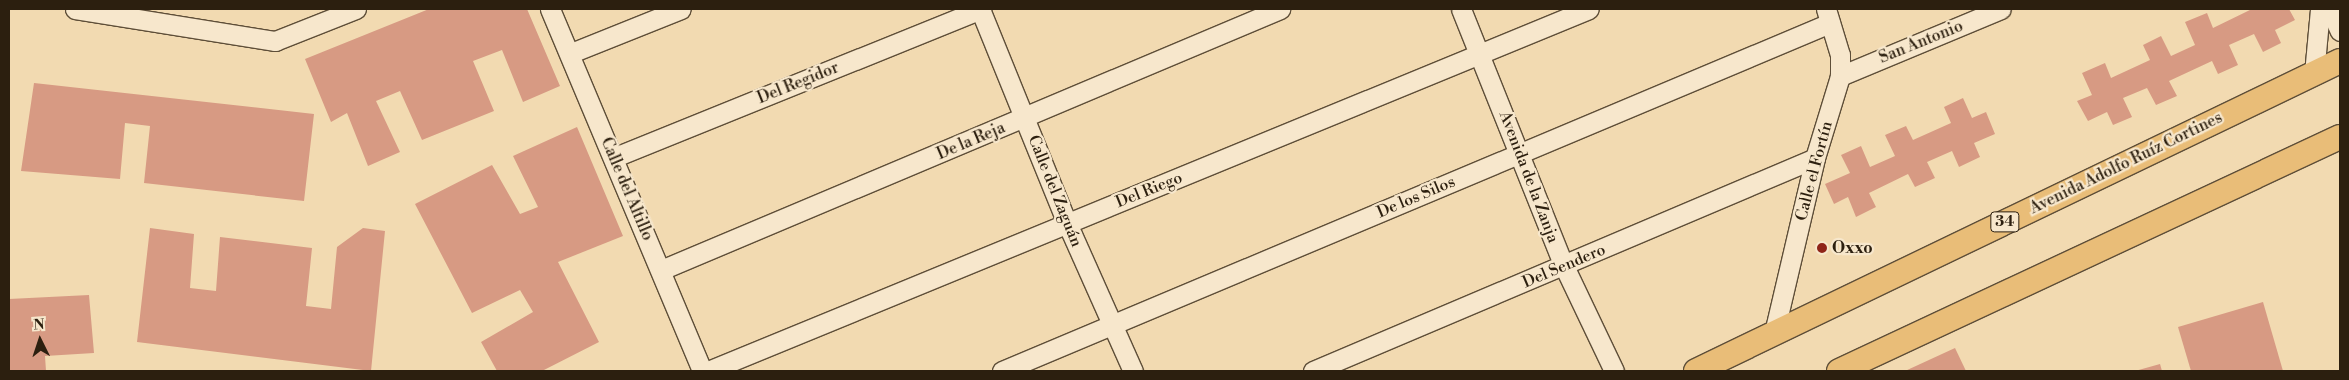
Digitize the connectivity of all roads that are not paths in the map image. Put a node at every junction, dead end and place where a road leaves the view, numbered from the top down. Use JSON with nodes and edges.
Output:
{"nodes":[{"id":1,"x":76,"y":9,"type":"edge"},
{"id":2,"x":356,"y":9,"type":"edge"},
{"id":3,"x":550,"y":9,"type":"edge"},
{"id":4,"x":681,"y":9,"type":"edge"},
{"id":5,"x":980,"y":9,"type":"edge"},
{"id":6,"x":1280,"y":9,"type":"edge"},
{"id":7,"x":1461,"y":9,"type":"edge"},
{"id":8,"x":1589,"y":9,"type":"edge"},
{"id":9,"x":2001,"y":9,"type":"edge"},
{"id":10,"x":2320,"y":9,"type":"edge"},
{"id":11,"x":2330,"y":9,"type":"edge"},
{"id":12,"x":1828,"y":16,"type":"edge"},
{"id":13,"x":2340,"y":31,"type":"edge"},
{"id":14,"x":571,"y":53,"type":"junction"},
{"id":15,"x":1482,"y":55,"type":"junction"},
{"id":16,"x":2340,"y":61,"type":"edge"},
{"id":17,"x":2314,"y":74,"type":"junction"},
{"id":18,"x":1840,"y":76,"type":"junction"},
{"id":19,"x":1026,"y":118,"type":"junction"},
{"id":20,"x":2340,"y":137,"type":"edge"},
{"id":21,"x":1520,"y":154,"type":"junction"},
{"id":22,"x":615,"y":157,"type":"junction"},
{"id":23,"x":1815,"y":158,"type":"junction"},
{"id":24,"x":1067,"y":224,"type":"junction"},
{"id":25,"x":1564,"y":266,"type":"junction"},
{"id":26,"x":660,"y":270,"type":"junction"},
{"id":27,"x":1114,"y":324,"type":"junction"},
{"id":28,"x":1774,"y":334,"type":"junction"},
{"id":29,"x":702,"y":371,"type":"edge"},
{"id":30,"x":708,"y":371,"type":"edge"},
{"id":31,"x":1002,"y":371,"type":"edge"},
{"id":32,"x":1133,"y":371,"type":"edge"},
{"id":33,"x":1313,"y":371,"type":"edge"},
{"id":34,"x":1614,"y":371,"type":"edge"},
{"id":35,"x":1696,"y":371,"type":"edge"},
{"id":36,"x":1839,"y":371,"type":"edge"}],
"edges":[{"from":1,"to":2,"type":"street"},
{"from":3,"to":14,"type":"street","name":"Calle del Altillo"},
{"from":4,"to":14,"type":"street"},
{"from":5,"to":19,"type":"street","name":"Calle del Zaguán"},
{"from":5,"to":22,"type":"street","name":"Del Regidor"},
{"from":6,"to":19,"type":"street","name":"De la Reja"},
{"from":7,"to":15,"type":"street","name":"Avenida de la Zanja"},
{"from":8,"to":15,"type":"street","name":"Del Riego"},
{"from":9,"to":18,"type":"street","name":"San Antonio"},
{"from":10,"to":17,"type":"street"},
{"from":11,"to":13,"type":"street"},
{"from":12,"to":18,"type":"street","name":"Calle el Fortín"},
{"from":12,"to":21,"type":"street","name":"De los Silos"},
{"from":14,"to":22,"type":"street","name":"Calle del Altillo"},
{"from":15,"to":21,"type":"street","name":"Avenida de la Zanja"},
{"from":15,"to":24,"type":"street","name":"Del Riego"},
{"from":16,"to":17,"type":"main road","name":"Avenida Adolfo Ruíz Cortines","number":"34"},
{"from":17,"to":28,"type":"main road","name":"Avenida Adolfo Ruíz Cortines","number":"34"},
{"from":18,"to":23,"type":"street","name":"Calle el Fortín"},
{"from":19,"to":24,"type":"street","name":"Calle del Zaguán"},
{"from":19,"to":26,"type":"street","name":"De la Reja"},
{"from":20,"to":36,"type":"main road"},
{"from":21,"to":25,"type":"street","name":"Avenida de la Zanja"},
{"from":21,"to":27,"type":"street","name":"De los Silos"},
{"from":22,"to":26,"type":"street","name":"Calle del Altillo"},
{"from":23,"to":25,"type":"street","name":"Del Sendero"},
{"from":23,"to":28,"type":"street","name":"Calle el Fortín"},
{"from":24,"to":27,"type":"street","name":"Calle del Zaguán"},
{"from":24,"to":30,"type":"street","name":"Del Riego"},
{"from":25,"to":33,"type":"street","name":"Del Sendero"},
{"from":25,"to":34,"type":"street","name":"Avenida de la Zanja"},
{"from":26,"to":29,"type":"street","name":"Calle del Altillo"},
{"from":27,"to":31,"type":"street","name":"De los Silos"},
{"from":27,"to":32,"type":"street","name":"Calle del Zaguán"},
{"from":28,"to":35,"type":"main road","name":"Avenida Adolfo Ruíz Cortines","number":"34"}]}
